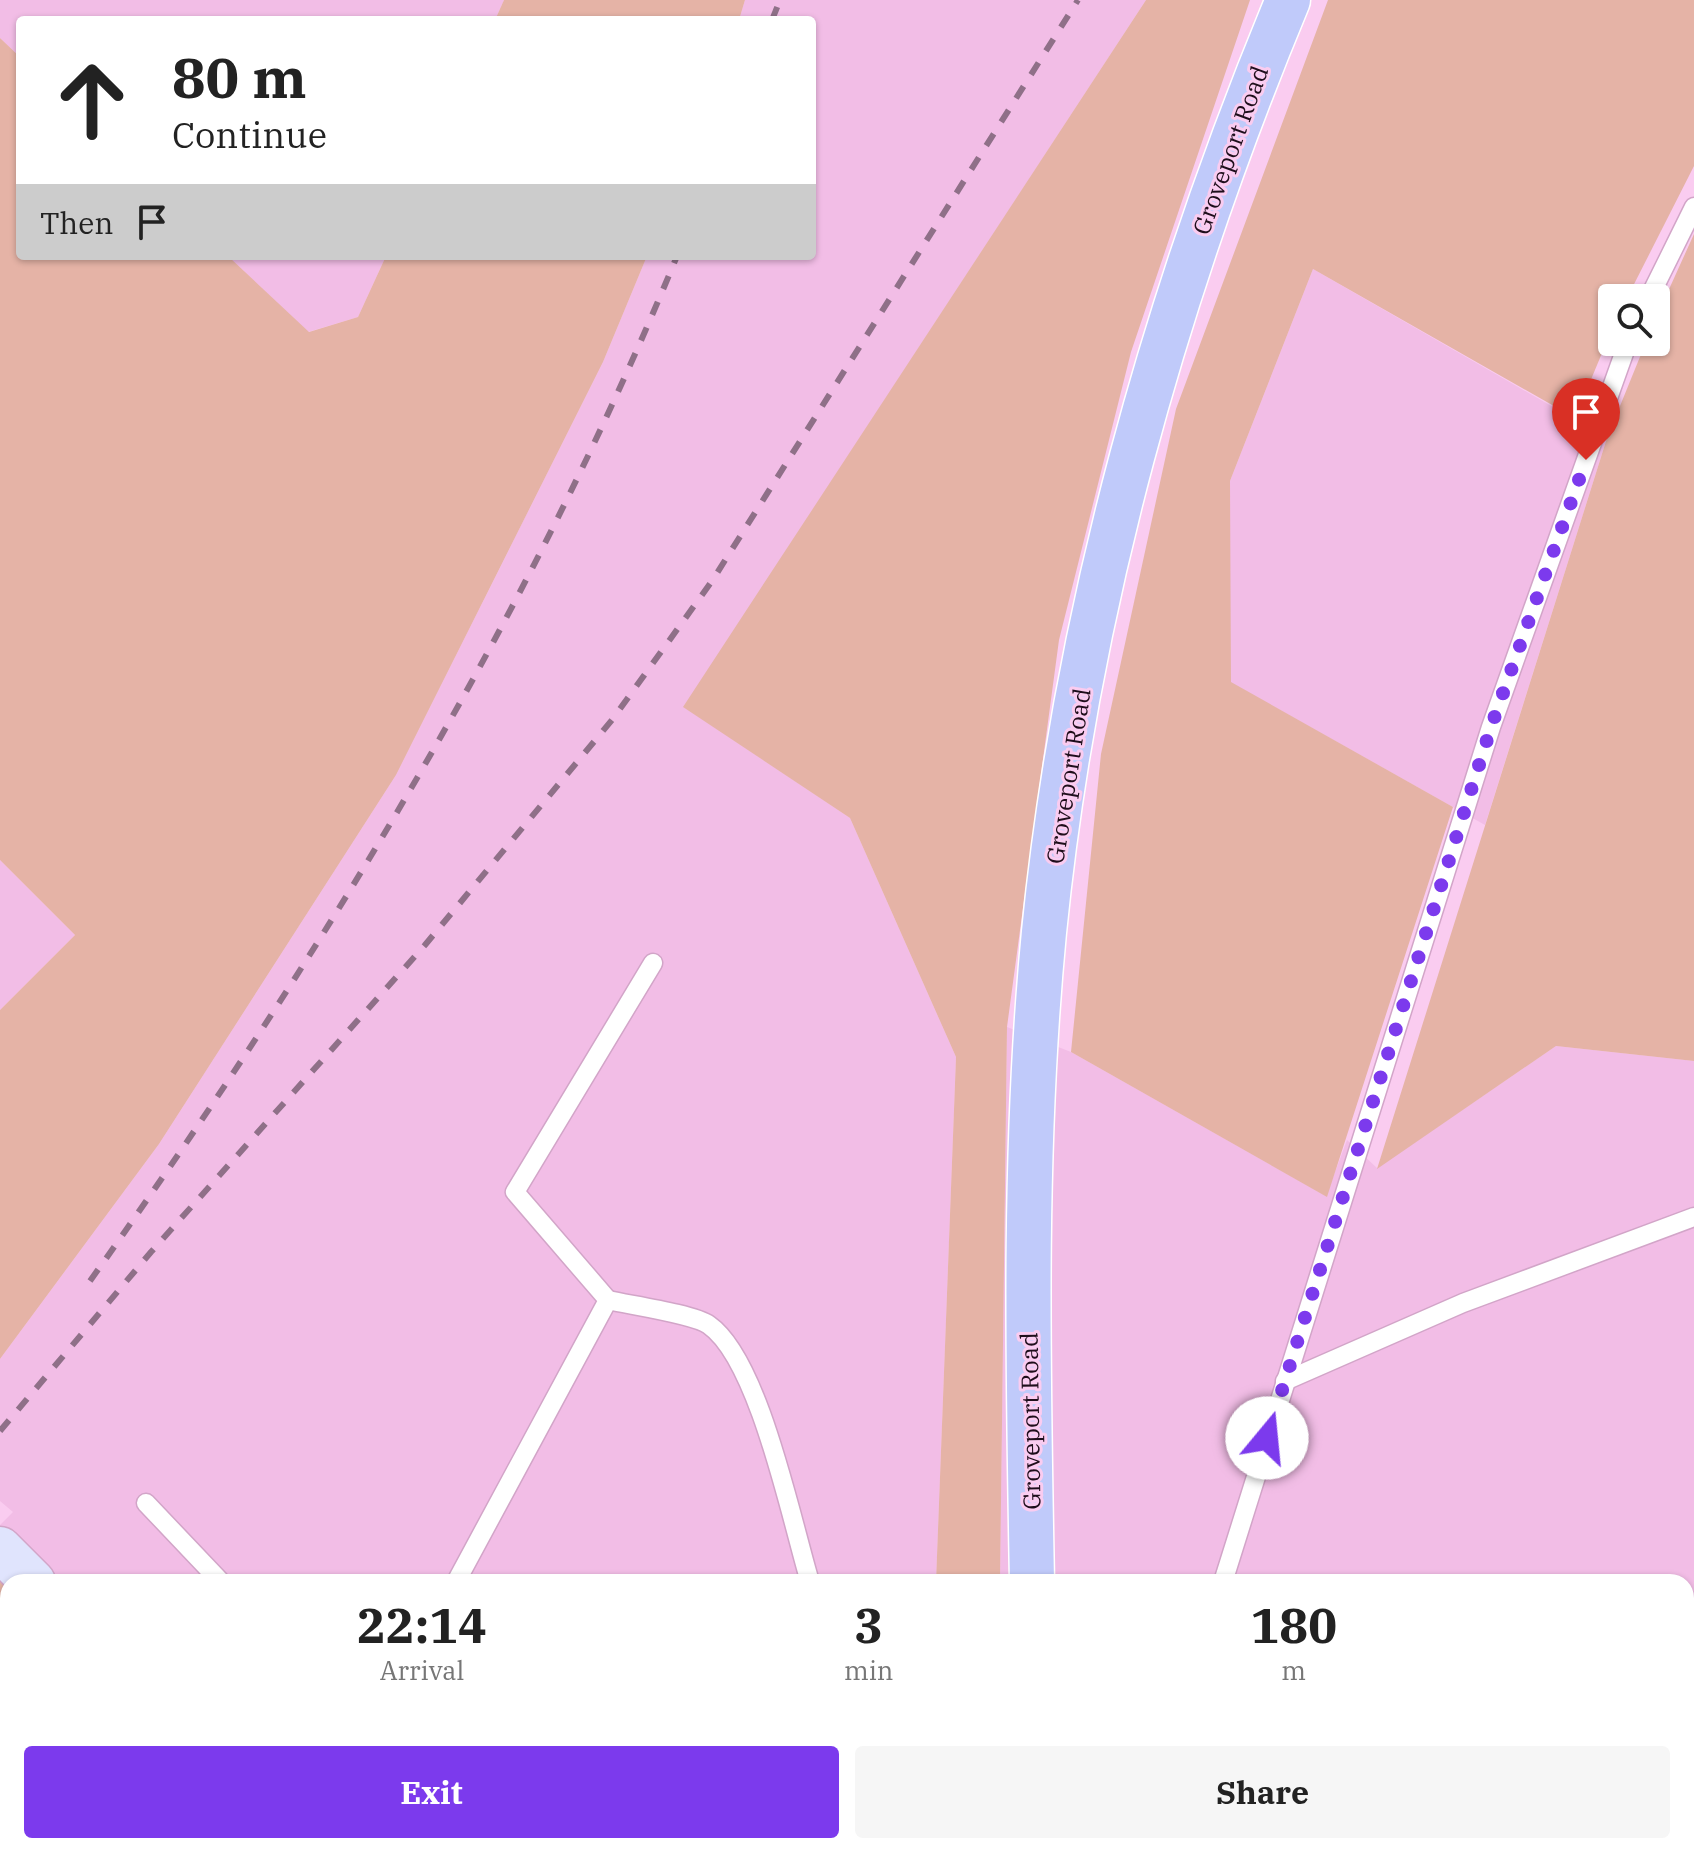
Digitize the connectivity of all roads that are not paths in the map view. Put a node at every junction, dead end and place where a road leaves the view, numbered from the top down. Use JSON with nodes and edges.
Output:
{"nodes":[{"id":1,"x":1288,"y":0,"type":"edge"},
{"id":2,"x":1694,"y":207,"type":"edge"},
{"id":3,"x":1656,"y":284,"type":"edge"},
{"id":4,"x":1623,"y":356,"type":"edge"},
{"id":5,"x":653,"y":963,"type":"dead end"},
{"id":6,"x":1694,"y":1217,"type":"edge"},
{"id":7,"x":608,"y":1300,"type":"junction"},
{"id":8,"x":1285,"y":1381,"type":"junction"},
{"id":9,"x":146,"y":1503,"type":"dead end"},
{"id":10,"x":0,"y":1549,"type":"edge"},
{"id":11,"x":25,"y":1574,"type":"edge"},
{"id":12,"x":213,"y":1574,"type":"edge"},
{"id":13,"x":460,"y":1574,"type":"edge"},
{"id":14,"x":808,"y":1574,"type":"edge"},
{"id":15,"x":1032,"y":1574,"type":"edge"},
{"id":16,"x":1225,"y":1574,"type":"edge"}],
"edges":[{"from":1,"to":15,"type":"main road","name":"Groveport Road"},
{"from":2,"to":3,"type":"lane"},
{"from":4,"to":8,"type":"lane"},
{"from":5,"to":7,"type":"lane"},
{"from":6,"to":8,"type":"lane"},
{"from":7,"to":13,"type":"lane"},
{"from":7,"to":14,"type":"lane"},
{"from":8,"to":16,"type":"lane"},
{"from":9,"to":12,"type":"lane"},
{"from":10,"to":11,"type":"main road"}]}
